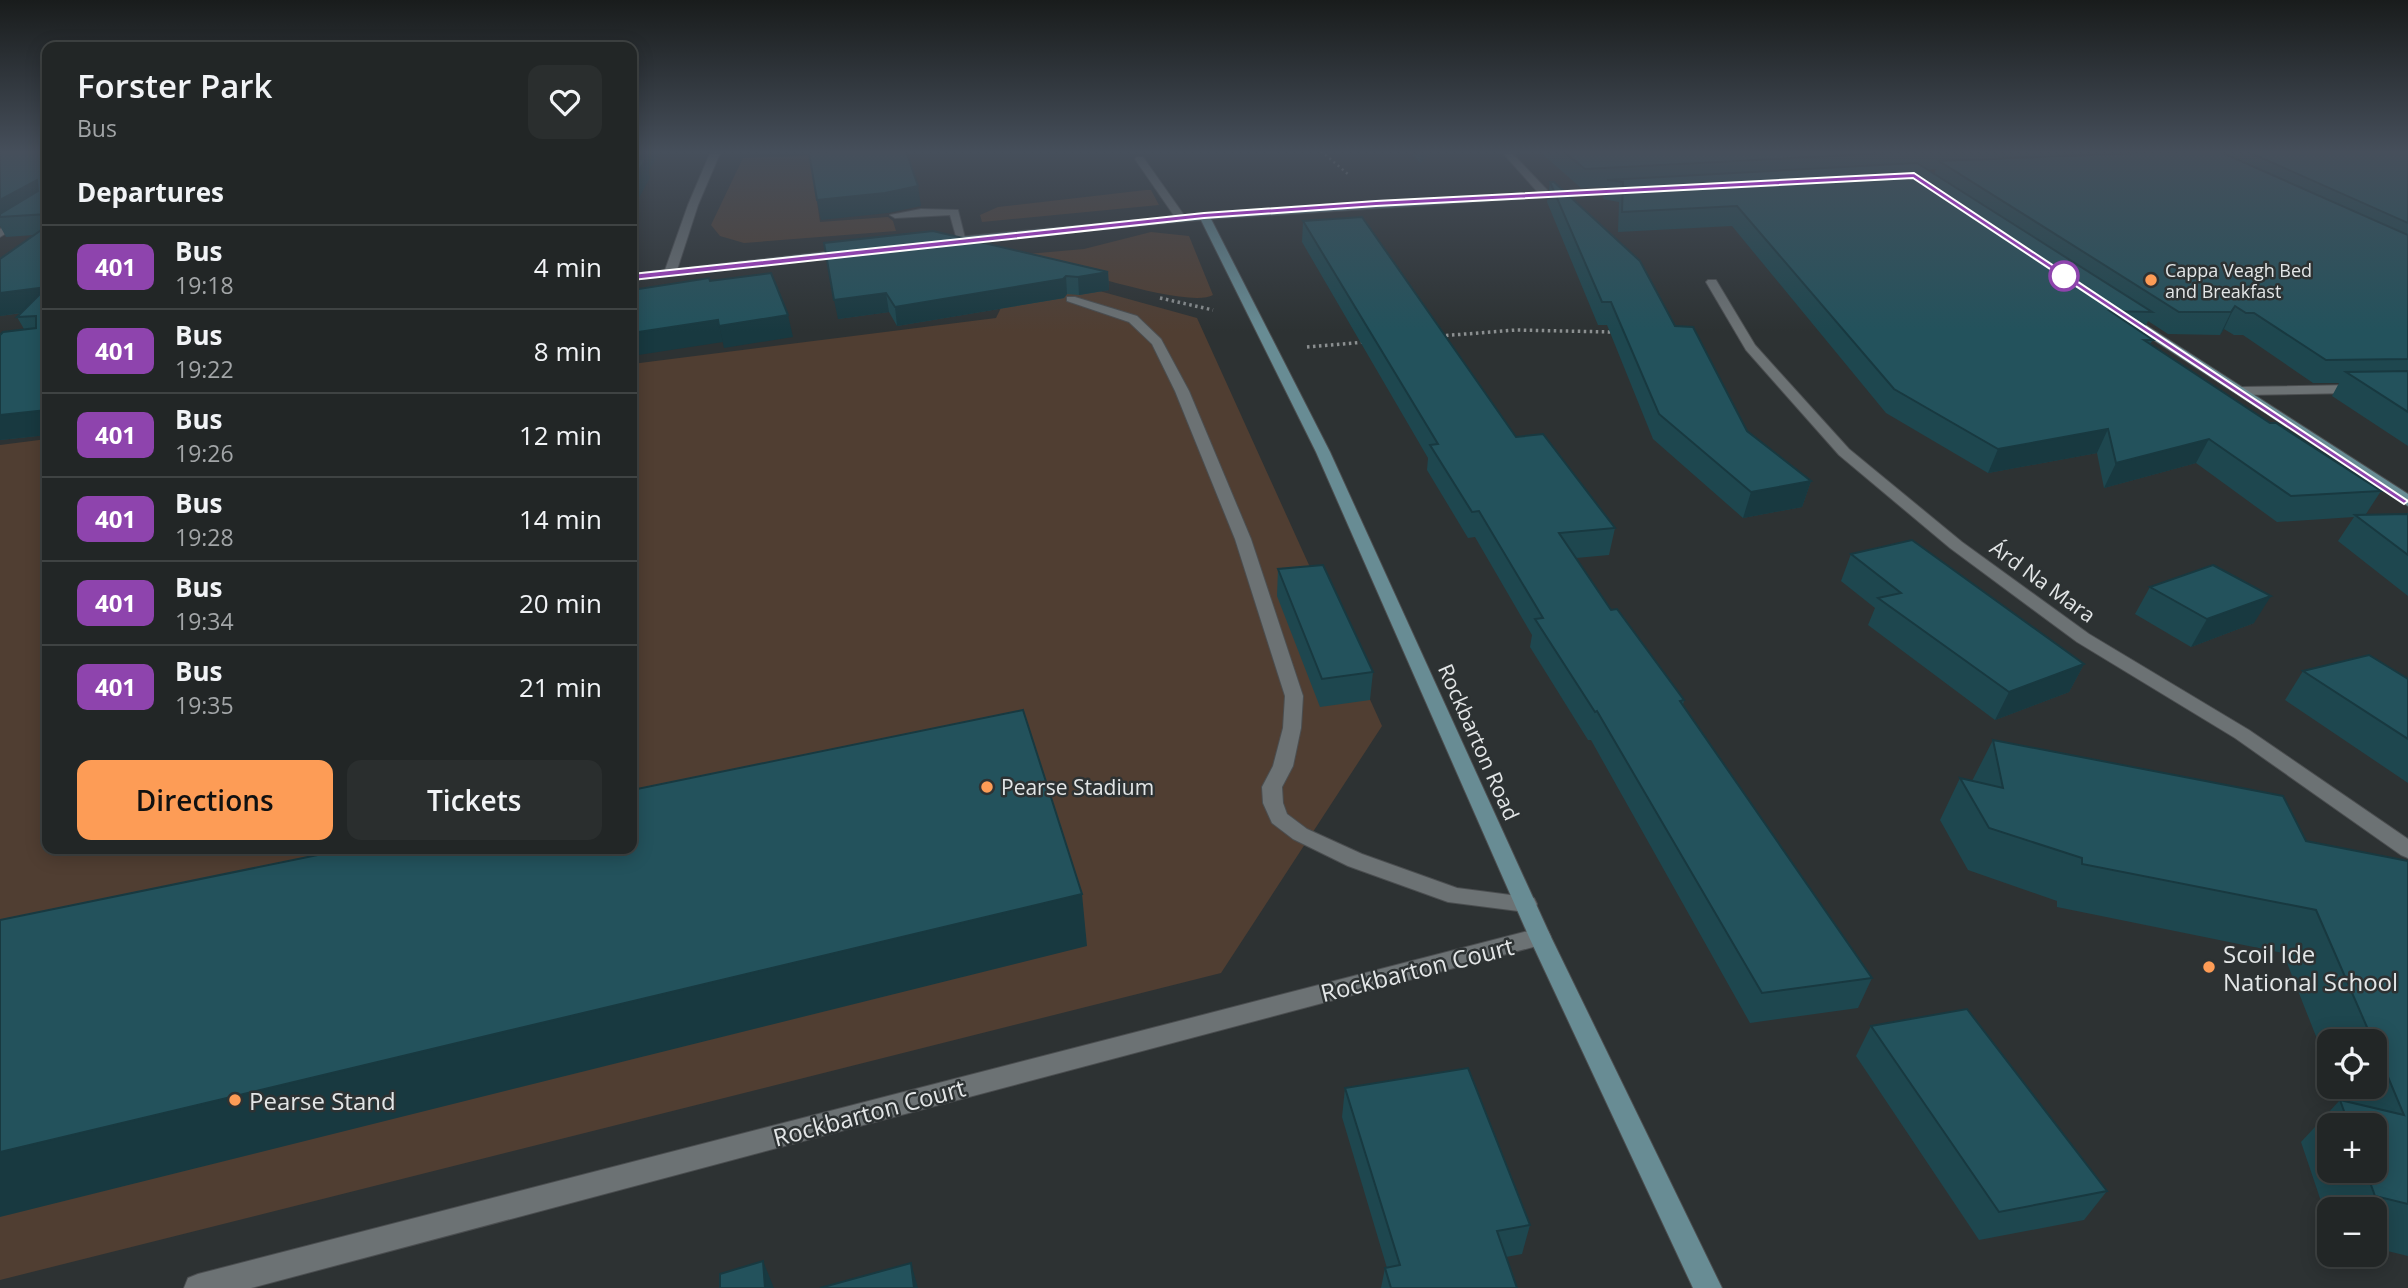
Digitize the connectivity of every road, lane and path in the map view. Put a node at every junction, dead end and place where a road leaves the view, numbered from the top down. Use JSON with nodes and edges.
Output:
{"nodes":[{"id":1,"x":36,"y":211,"type":"edge"},
{"id":2,"x":691,"y":211,"type":"edge"},
{"id":3,"x":1176,"y":211,"type":"edge"},
{"id":4,"x":1284,"y":211,"type":"edge"},
{"id":5,"x":895,"y":215,"type":"edge"},
{"id":6,"x":1204,"y":216,"type":"junction"},
{"id":7,"x":1181,"y":218,"type":"junction"},
{"id":8,"x":0,"y":234,"type":"edge"},
{"id":9,"x":962,"y":240,"type":"junction"},
{"id":10,"x":937,"y":243,"type":"edge"},
{"id":11,"x":858,"y":251,"type":"edge"},
{"id":12,"x":670,"y":273,"type":"junction"},
{"id":13,"x":637,"y":276,"type":"edge"},
{"id":14,"x":1712,"y":282,"type":"dead end"},
{"id":15,"x":1070,"y":299,"type":"edge"},
{"id":16,"x":2107,"y":304,"type":"edge"},
{"id":17,"x":1621,"y":333,"type":"edge"},
{"id":18,"x":1434,"y":337,"type":"edge"},
{"id":19,"x":1367,"y":342,"type":"edge"},
{"id":20,"x":1272,"y":350,"type":"junction"},
{"id":21,"x":2408,"y":387,"type":"edge"},
{"id":22,"x":2242,"y":391,"type":"junction"},
{"id":23,"x":2408,"y":501,"type":"edge"},
{"id":24,"x":2408,"y":850,"type":"edge"},
{"id":25,"x":1526,"y":904,"type":"junction"},
{"id":26,"x":1540,"y":937,"type":"junction"},
{"id":27,"x":198,"y":1288,"type":"edge"},
{"id":28,"x":1709,"y":1288,"type":"edge"}],
"edges":[{"from":1,"to":8,"type":"street"},
{"from":2,"to":12,"type":"street"},
{"from":3,"to":7,"type":"street"},
{"from":4,"to":6,"type":"street"},
{"from":5,"to":9,"type":"street"},
{"from":6,"to":7,"type":"street"},
{"from":6,"to":20,"type":"street","name":"Rockbarton Road"},
{"from":7,"to":9,"type":"street"},
{"from":9,"to":10,"type":"street"},
{"from":11,"to":12,"type":"street"},
{"from":12,"to":13,"type":"street"},
{"from":14,"to":24,"type":"street","name":"Árd Na Mara"},
{"from":15,"to":25,"type":"street"},
{"from":16,"to":22,"type":"street"},
{"from":17,"to":18,"type":"path"},
{"from":19,"to":20,"type":"path"},
{"from":20,"to":25,"type":"street","name":"Rockbarton Road"},
{"from":21,"to":22,"type":"street"},
{"from":22,"to":23,"type":"street"},
{"from":25,"to":26,"type":"street","name":"Rockbarton Road"},
{"from":26,"to":27,"type":"street","name":"Rockbarton Court"},
{"from":26,"to":28,"type":"street","name":"Rockbarton Road"}]}
